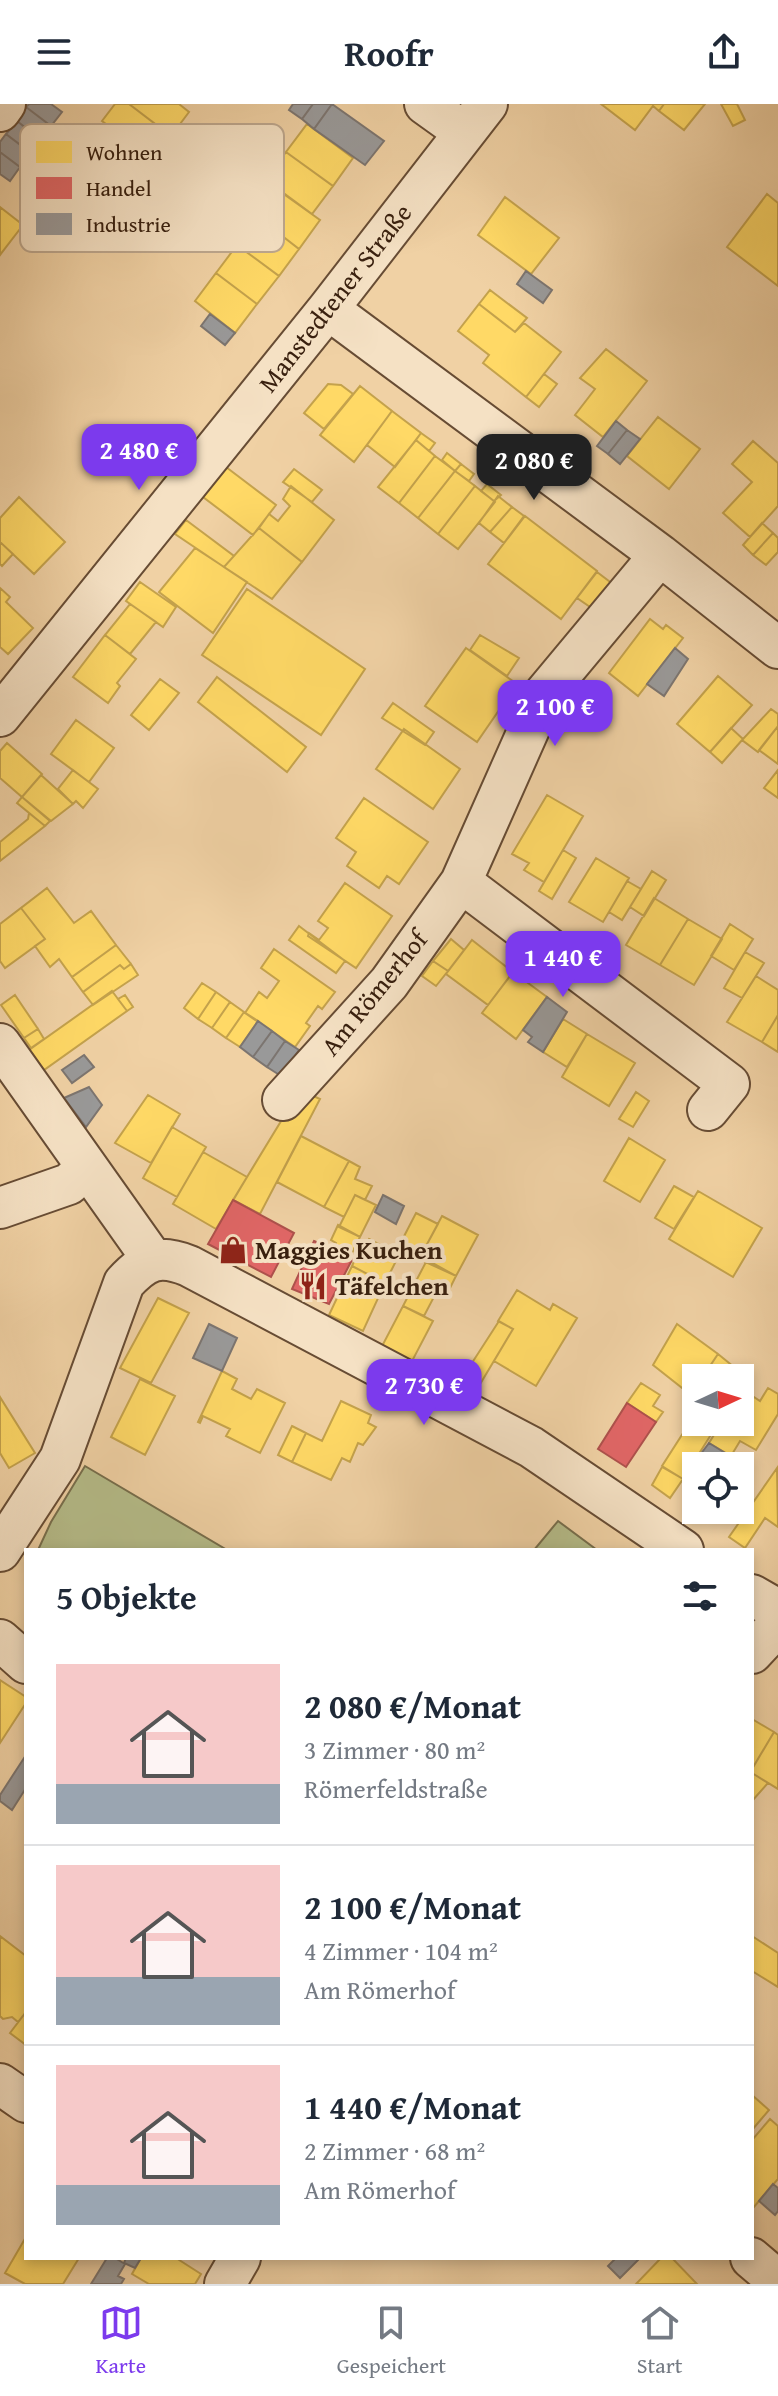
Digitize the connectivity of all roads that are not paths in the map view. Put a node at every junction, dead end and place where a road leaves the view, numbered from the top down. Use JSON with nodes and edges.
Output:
{"nodes":[{"id":1,"x":5,"y":104,"type":"edge"},
{"id":2,"x":425,"y":104,"type":"edge"},
{"id":3,"x":0,"y":111,"type":"edge"},
{"id":4,"x":475,"y":118,"type":"edge"},
{"id":5,"x":328,"y":309,"type":"junction"},
{"id":6,"x":660,"y":555,"type":"junction"},
{"id":7,"x":778,"y":648,"type":"edge"},
{"id":8,"x":0,"y":716,"type":"edge"},
{"id":9,"x":461,"y":882,"type":"junction"},
{"id":10,"x":0,"y":1044,"type":"edge"},
{"id":11,"x":283,"y":1100,"type":"dead end"},
{"id":12,"x":708,"y":1110,"type":"dead end"},
{"id":13,"x":87,"y":1167,"type":"junction"},
{"id":14,"x":0,"y":1208,"type":"edge"},
{"id":15,"x":153,"y":1260,"type":"junction"},
{"id":16,"x":680,"y":1548,"type":"edge"},
{"id":17,"x":0,"y":1551,"type":"edge"},
{"id":18,"x":754,"y":1596,"type":"edge"},
{"id":19,"x":778,"y":1610,"type":"edge"},
{"id":20,"x":778,"y":1625,"type":"edge"},
{"id":21,"x":0,"y":1640,"type":"edge"},
{"id":22,"x":754,"y":1651,"type":"edge"},
{"id":23,"x":24,"y":1661,"type":"edge"},
{"id":24,"x":0,"y":2084,"type":"edge"},
{"id":25,"x":24,"y":2101,"type":"edge"},
{"id":26,"x":239,"y":2260,"type":"edge"},
{"id":27,"x":753,"y":2260,"type":"edge"},
{"id":28,"x":778,"y":2281,"type":"edge"},
{"id":29,"x":225,"y":2284,"type":"edge"}],
"edges":[{"from":1,"to":3,"type":"street"},
{"from":2,"to":4,"type":"street"},
{"from":4,"to":5,"type":"street","name":"Manstedtener Straße"},
{"from":5,"to":6,"type":"street"},
{"from":5,"to":8,"type":"street","name":"Manstedtener Straße"},
{"from":6,"to":7,"type":"street"},
{"from":6,"to":9,"type":"street","name":"Am Römerhof"},
{"from":9,"to":11,"type":"street","name":"Am Römerhof"},
{"from":9,"to":12,"type":"street"},
{"from":10,"to":13,"type":"street"},
{"from":13,"to":14,"type":"street"},
{"from":13,"to":15,"type":"street"},
{"from":15,"to":16,"type":"street"},
{"from":15,"to":17,"type":"street"},
{"from":18,"to":19,"type":"street"},
{"from":20,"to":22,"type":"street"},
{"from":21,"to":23,"type":"street"},
{"from":24,"to":25,"type":"street"},
{"from":26,"to":29,"type":"street"},
{"from":27,"to":28,"type":"street"}]}
